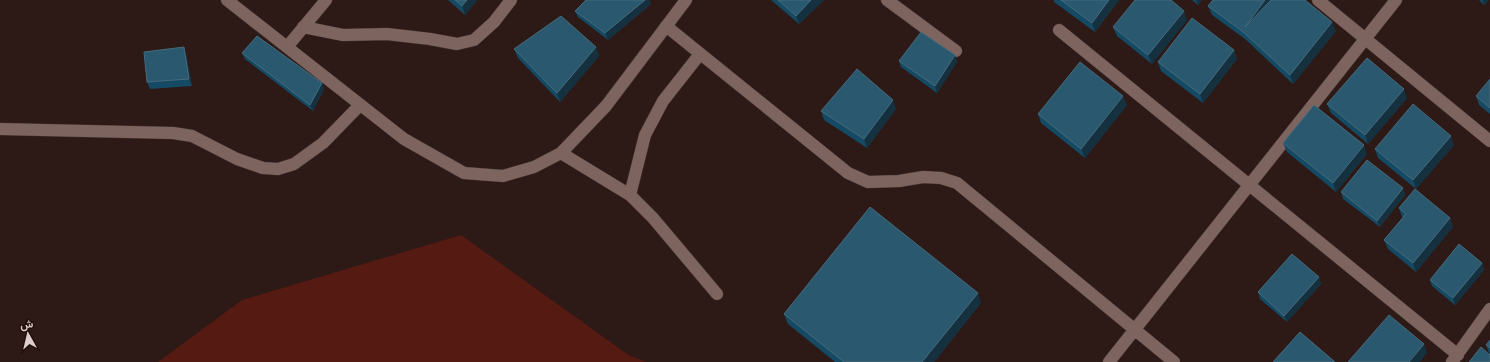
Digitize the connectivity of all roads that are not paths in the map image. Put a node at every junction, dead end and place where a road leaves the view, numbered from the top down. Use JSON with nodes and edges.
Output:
{"nodes":[{"id":1,"x":227,"y":0,"type":"edge"},
{"id":2,"x":326,"y":0,"type":"edge"},
{"id":3,"x":511,"y":0,"type":"edge"},
{"id":4,"x":686,"y":0,"type":"edge"},
{"id":5,"x":887,"y":0,"type":"edge"},
{"id":6,"x":1318,"y":0,"type":"edge"},
{"id":7,"x":1396,"y":0,"type":"edge"},
{"id":8,"x":666,"y":26,"type":"junction"},
{"id":9,"x":303,"y":27,"type":"junction"},
{"id":10,"x":1059,"y":30,"type":"dead end"},
{"id":11,"x":1366,"y":40,"type":"junction"},
{"id":12,"x":287,"y":48,"type":"junction"},
{"id":13,"x":956,"y":51,"type":"dead end"},
{"id":14,"x":700,"y":54,"type":"junction"},
{"id":15,"x":360,"y":105,"type":"junction"},
{"id":16,"x":0,"y":129,"type":"edge"},
{"id":17,"x":1490,"y":141,"type":"edge"},
{"id":18,"x":561,"y":153,"type":"junction"},
{"id":19,"x":1250,"y":185,"type":"junction"},
{"id":20,"x":630,"y":195,"type":"junction"},
{"id":21,"x":717,"y":294,"type":"dead end"},
{"id":22,"x":1490,"y":309,"type":"edge"},
{"id":23,"x":1134,"y":330,"type":"junction"},
{"id":24,"x":1455,"y":359,"type":"edge"},
{"id":25,"x":1109,"y":362,"type":"edge"},
{"id":26,"x":1174,"y":362,"type":"edge"}],
"edges":[{"from":1,"to":12,"type":"street"},
{"from":2,"to":9,"type":"street"},
{"from":3,"to":9,"type":"street"},
{"from":4,"to":8,"type":"street"},
{"from":5,"to":13,"type":"street"},
{"from":6,"to":11,"type":"street"},
{"from":7,"to":11,"type":"street"},
{"from":8,"to":14,"type":"street"},
{"from":8,"to":18,"type":"street"},
{"from":9,"to":12,"type":"street"},
{"from":10,"to":19,"type":"street"},
{"from":11,"to":17,"type":"street"},
{"from":11,"to":19,"type":"street"},
{"from":12,"to":15,"type":"street"},
{"from":14,"to":20,"type":"street"},
{"from":14,"to":23,"type":"street"},
{"from":15,"to":16,"type":"street"},
{"from":15,"to":18,"type":"street"},
{"from":18,"to":20,"type":"street"},
{"from":19,"to":23,"type":"street"},
{"from":19,"to":24,"type":"street"},
{"from":20,"to":21,"type":"street"},
{"from":22,"to":24,"type":"street"},
{"from":23,"to":25,"type":"street"},
{"from":23,"to":26,"type":"street"}]}
